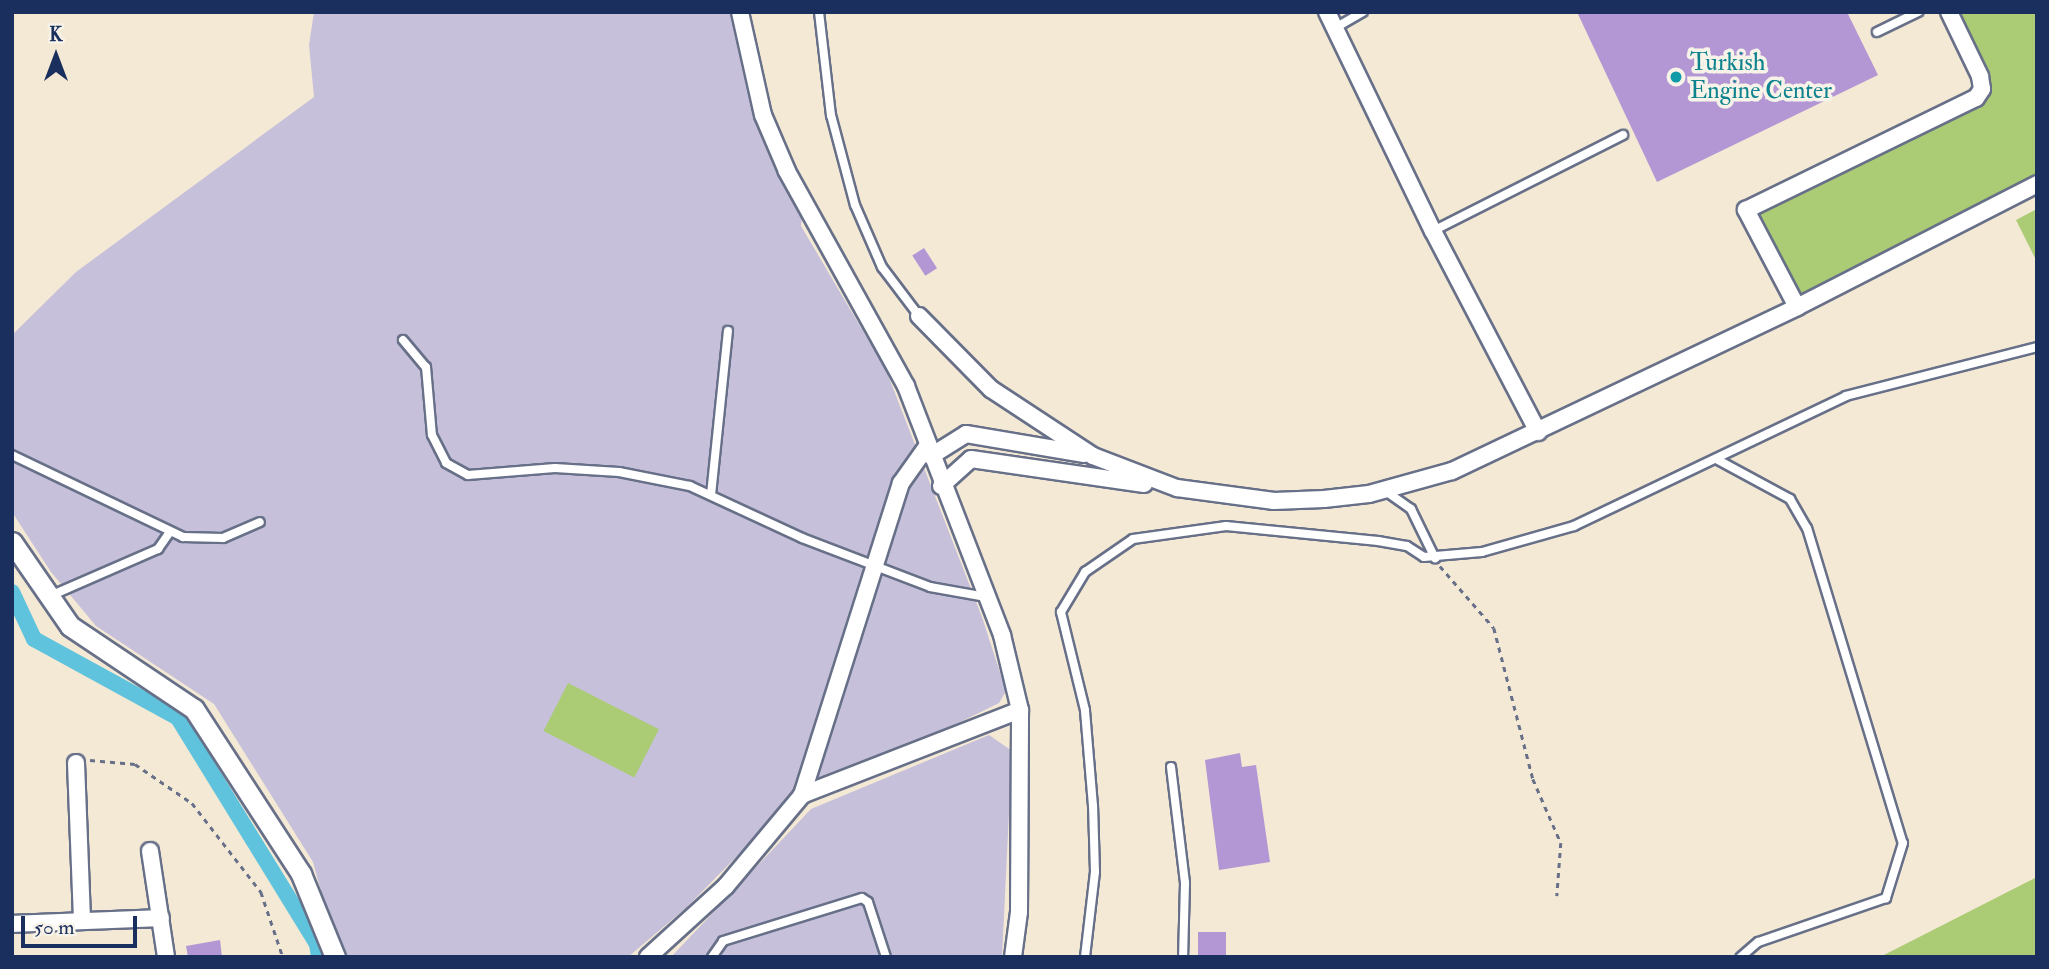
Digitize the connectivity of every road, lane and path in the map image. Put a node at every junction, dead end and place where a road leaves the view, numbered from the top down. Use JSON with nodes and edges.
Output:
{"nodes":[{"id":1,"x":740,"y":12,"type":"edge"},
{"id":2,"x":819,"y":12,"type":"edge"},
{"id":3,"x":1327,"y":12,"type":"edge"},
{"id":4,"x":1363,"y":12,"type":"edge"},
{"id":5,"x":1918,"y":12,"type":"edge"},
{"id":6,"x":1949,"y":12,"type":"edge"},
{"id":7,"x":1335,"y":28,"type":"junction"},
{"id":8,"x":1877,"y":32,"type":"dead end"},
{"id":9,"x":1623,"y":135,"type":"dead end"},
{"id":10,"x":2037,"y":184,"type":"edge"},
{"id":11,"x":1433,"y":230,"type":"junction"},
{"id":12,"x":1797,"y":307,"type":"junction"},
{"id":13,"x":919,"y":316,"type":"joint"},
{"id":14,"x":728,"y":331,"type":"dead end"},
{"id":15,"x":403,"y":340,"type":"dead end"},
{"id":16,"x":2037,"y":347,"type":"edge"},
{"id":17,"x":1538,"y":432,"type":"junction"},
{"id":18,"x":930,"y":450,"type":"junction"},
{"id":19,"x":12,"y":454,"type":"edge"},
{"id":20,"x":1093,"y":456,"type":"junction"},
{"id":21,"x":1718,"y":460,"type":"junction"},
{"id":22,"x":941,"y":486,"type":"junction"},
{"id":23,"x":1177,"y":488,"type":"junction"},
{"id":24,"x":1384,"y":490,"type":"junction"},
{"id":25,"x":711,"y":495,"type":"junction"},
{"id":26,"x":260,"y":522,"type":"dead end"},
{"id":27,"x":170,"y":532,"type":"junction"},
{"id":28,"x":12,"y":542,"type":"edge"},
{"id":29,"x":1435,"y":558,"type":"junction"},
{"id":30,"x":876,"y":566,"type":"junction"},
{"id":31,"x":47,"y":597,"type":"junction"},
{"id":32,"x":986,"y":597,"type":"junction"},
{"id":33,"x":1020,"y":710,"type":"junction"},
{"id":34,"x":76,"y":763,"type":"joint"},
{"id":35,"x":1171,"y":766,"type":"dead end"},
{"id":36,"x":802,"y":795,"type":"junction"},
{"id":37,"x":150,"y":850,"type":"dead end"},
{"id":38,"x":1557,"y":896,"type":"dead end"},
{"id":39,"x":160,"y":918,"type":"junction"},
{"id":40,"x":82,"y":921,"type":"junction"},
{"id":41,"x":12,"y":924,"type":"edge"},
{"id":42,"x":166,"y":957,"type":"edge"},
{"id":43,"x":283,"y":957,"type":"edge"},
{"id":44,"x":335,"y":957,"type":"edge"},
{"id":45,"x":648,"y":957,"type":"edge"},
{"id":46,"x":712,"y":957,"type":"edge"},
{"id":47,"x":886,"y":957,"type":"edge"},
{"id":48,"x":1013,"y":957,"type":"edge"},
{"id":49,"x":1085,"y":957,"type":"edge"},
{"id":50,"x":1182,"y":957,"type":"edge"},
{"id":51,"x":1741,"y":957,"type":"edge"}],
"edges":[{"from":1,"to":18,"type":"street"},
{"from":2,"to":13,"type":"lane"},
{"from":3,"to":7,"type":"street"},
{"from":4,"to":7,"type":"lane"},
{"from":5,"to":8,"type":"lane"},
{"from":6,"to":12,"type":"street"},
{"from":7,"to":11,"type":"street"},
{"from":9,"to":11,"type":"lane"},
{"from":10,"to":12,"type":"street"},
{"from":11,"to":17,"type":"street"},
{"from":12,"to":17,"type":"street"},
{"from":13,"to":20,"type":"street"},
{"from":14,"to":25,"type":"lane"},
{"from":15,"to":25,"type":"lane"},
{"from":16,"to":21,"type":"lane"},
{"from":17,"to":24,"type":"street"},
{"from":18,"to":20,"type":"street"},
{"from":18,"to":22,"type":"street"},
{"from":18,"to":30,"type":"street"},
{"from":19,"to":27,"type":"lane"},
{"from":20,"to":23,"type":"street"},
{"from":21,"to":29,"type":"lane"},
{"from":21,"to":51,"type":"lane"},
{"from":22,"to":23,"type":"street"},
{"from":22,"to":32,"type":"street"},
{"from":23,"to":24,"type":"street"},
{"from":24,"to":29,"type":"lane"},
{"from":25,"to":30,"type":"lane"},
{"from":26,"to":27,"type":"lane"},
{"from":27,"to":31,"type":"lane"},
{"from":28,"to":31,"type":"street"},
{"from":29,"to":38,"type":"path"},
{"from":29,"to":49,"type":"lane"},
{"from":30,"to":32,"type":"lane"},
{"from":30,"to":36,"type":"street"},
{"from":31,"to":44,"type":"street"},
{"from":32,"to":33,"type":"street"},
{"from":33,"to":36,"type":"street"},
{"from":33,"to":48,"type":"street"},
{"from":34,"to":40,"type":"street"},
{"from":34,"to":43,"type":"path"},
{"from":35,"to":50,"type":"lane"},
{"from":36,"to":45,"type":"street"},
{"from":37,"to":39,"type":"street"},
{"from":39,"to":40,"type":"street"},
{"from":39,"to":42,"type":"street"},
{"from":40,"to":41,"type":"street"},
{"from":46,"to":47,"type":"lane"}]}
